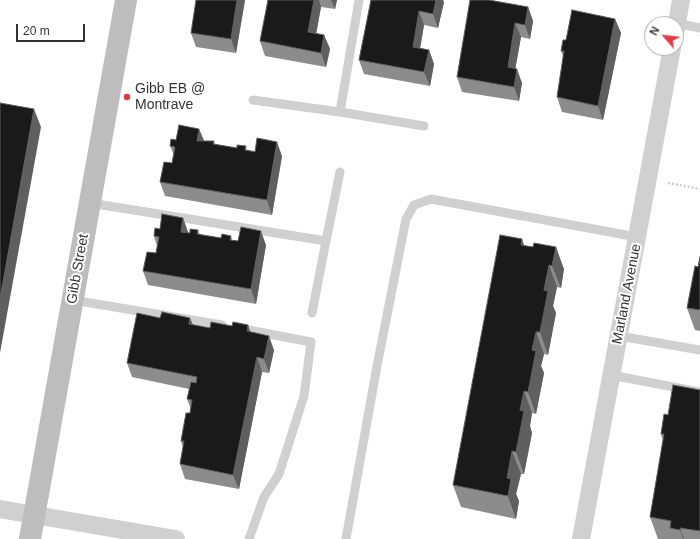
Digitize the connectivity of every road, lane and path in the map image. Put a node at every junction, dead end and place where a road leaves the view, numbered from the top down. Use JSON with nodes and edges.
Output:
{"nodes":[{"id":1,"x":126,"y":0,"type":"edge"},
{"id":2,"x":359,"y":0,"type":"edge"},
{"id":3,"x":682,"y":0,"type":"edge"},
{"id":4,"x":679,"y":16,"type":"edge"},
{"id":5,"x":684,"y":27,"type":"edge"},
{"id":6,"x":700,"y":28,"type":"edge"},
{"id":7,"x":671,"y":56,"type":"edge"},
{"id":8,"x":253,"y":100,"type":"dead end"},
{"id":9,"x":340,"y":112,"type":"junction"},
{"id":10,"x":424,"y":126,"type":"dead end"},
{"id":11,"x":340,"y":172,"type":"dead end"},
{"id":12,"x":648,"y":179,"type":"junction"},
{"id":13,"x":700,"y":189,"type":"edge"},
{"id":14,"x":90,"y":202,"type":"junction"},
{"id":15,"x":637,"y":237,"type":"junction"},
{"id":16,"x":326,"y":241,"type":"junction"},
{"id":17,"x":73,"y":300,"type":"junction"},
{"id":18,"x":312,"y":313,"type":"dead end"},
{"id":19,"x":619,"y":336,"type":"junction"},
{"id":20,"x":700,"y":350,"type":"edge"},
{"id":21,"x":611,"y":375,"type":"junction"},
{"id":22,"x":700,"y":392,"type":"edge"},
{"id":23,"x":0,"y":508,"type":"edge"},
{"id":24,"x":35,"y":515,"type":"junction"},
{"id":25,"x":30,"y":539,"type":"edge"},
{"id":26,"x":176,"y":539,"type":"edge"},
{"id":27,"x":249,"y":539,"type":"edge"},
{"id":28,"x":346,"y":539,"type":"edge"},
{"id":29,"x":581,"y":539,"type":"edge"}],
"edges":[{"from":1,"to":14,"type":"main road","name":"Gibb Street"},
{"from":2,"to":9,"type":"lane"},
{"from":3,"to":4,"type":"street"},
{"from":5,"to":6,"type":"lane"},
{"from":7,"to":12,"type":"street","name":"Marland Avenue"},
{"from":8,"to":9,"type":"lane"},
{"from":9,"to":10,"type":"lane"},
{"from":11,"to":16,"type":"lane"},
{"from":12,"to":13,"type":"path"},
{"from":12,"to":15,"type":"street","name":"Marland Avenue"},
{"from":14,"to":16,"type":"lane"},
{"from":14,"to":17,"type":"main road","name":"Gibb Street"},
{"from":15,"to":19,"type":"street","name":"Marland Avenue"},
{"from":15,"to":28,"type":"lane"},
{"from":16,"to":18,"type":"lane"},
{"from":17,"to":24,"type":"main road","name":"Gibb Street"},
{"from":17,"to":27,"type":"lane"},
{"from":19,"to":20,"type":"lane"},
{"from":19,"to":21,"type":"street","name":"Marland Avenue"},
{"from":21,"to":22,"type":"lane"},
{"from":21,"to":29,"type":"street","name":"Marland Avenue"},
{"from":23,"to":24,"type":"street"},
{"from":24,"to":25,"type":"main road","name":"Gibb Street"},
{"from":24,"to":26,"type":"street"}]}
